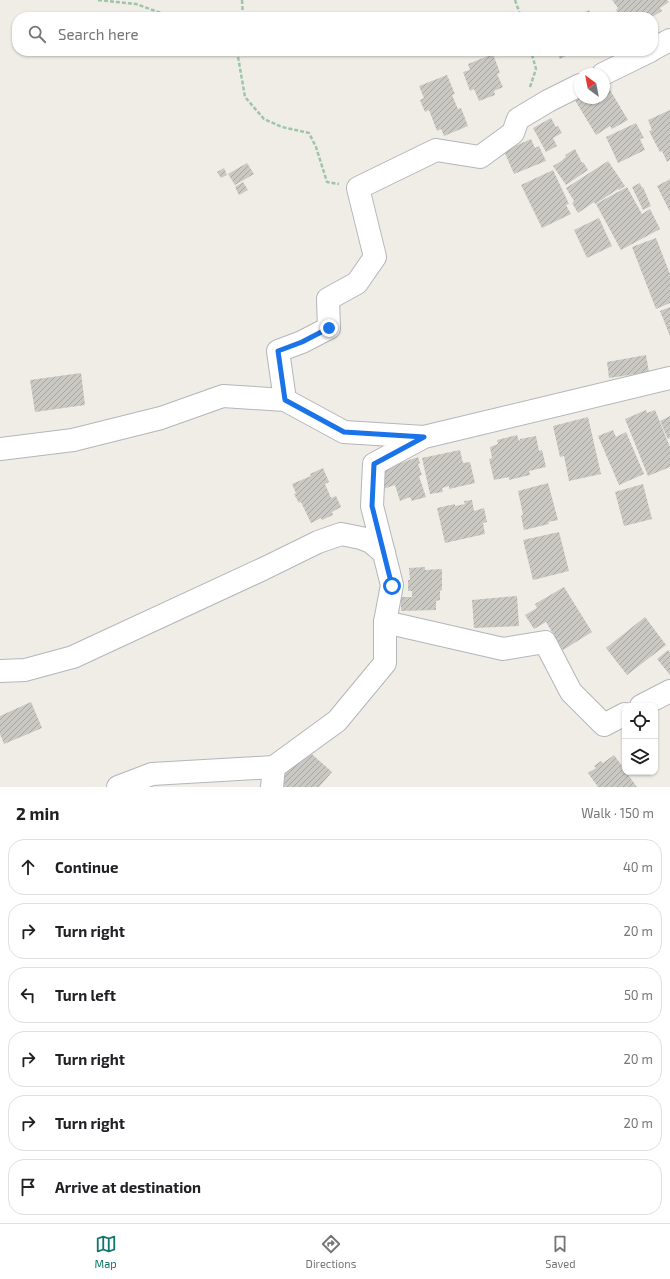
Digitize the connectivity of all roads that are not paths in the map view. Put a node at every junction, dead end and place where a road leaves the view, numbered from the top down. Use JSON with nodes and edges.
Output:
{"nodes":[{"id":1,"x":670,"y":40,"type":"edge"},
{"id":2,"x":658,"y":46,"type":"edge"},
{"id":3,"x":640,"y":56,"type":"edge"},
{"id":4,"x":610,"y":71,"type":"edge"},
{"id":5,"x":574,"y":88,"type":"edge"},
{"id":6,"x":670,"y":378,"type":"edge"},
{"id":7,"x":285,"y":400,"type":"junction"},
{"id":8,"x":424,"y":437,"type":"junction"},
{"id":9,"x":0,"y":448,"type":"edge"},
{"id":10,"x":384,"y":553,"type":"junction"},
{"id":11,"x":385,"y":622,"type":"junction"},
{"id":12,"x":0,"y":671,"type":"edge"},
{"id":13,"x":670,"y":691,"type":"edge"},
{"id":14,"x":647,"y":703,"type":"edge"},
{"id":15,"x":622,"y":716,"type":"edge"},
{"id":16,"x":273,"y":777,"type":"edge"},
{"id":17,"x":118,"y":787,"type":"edge"}],
"edges":[{"from":1,"to":2,"type":"street"},
{"from":3,"to":4,"type":"street"},
{"from":5,"to":7,"type":"street"},
{"from":6,"to":8,"type":"street"},
{"from":7,"to":8,"type":"street"},
{"from":7,"to":9,"type":"street"},
{"from":8,"to":10,"type":"street"},
{"from":10,"to":11,"type":"street"},
{"from":10,"to":12,"type":"street"},
{"from":11,"to":15,"type":"street"},
{"from":11,"to":16,"type":"street"},
{"from":13,"to":14,"type":"street"},
{"from":16,"to":17,"type":"street"}]}
